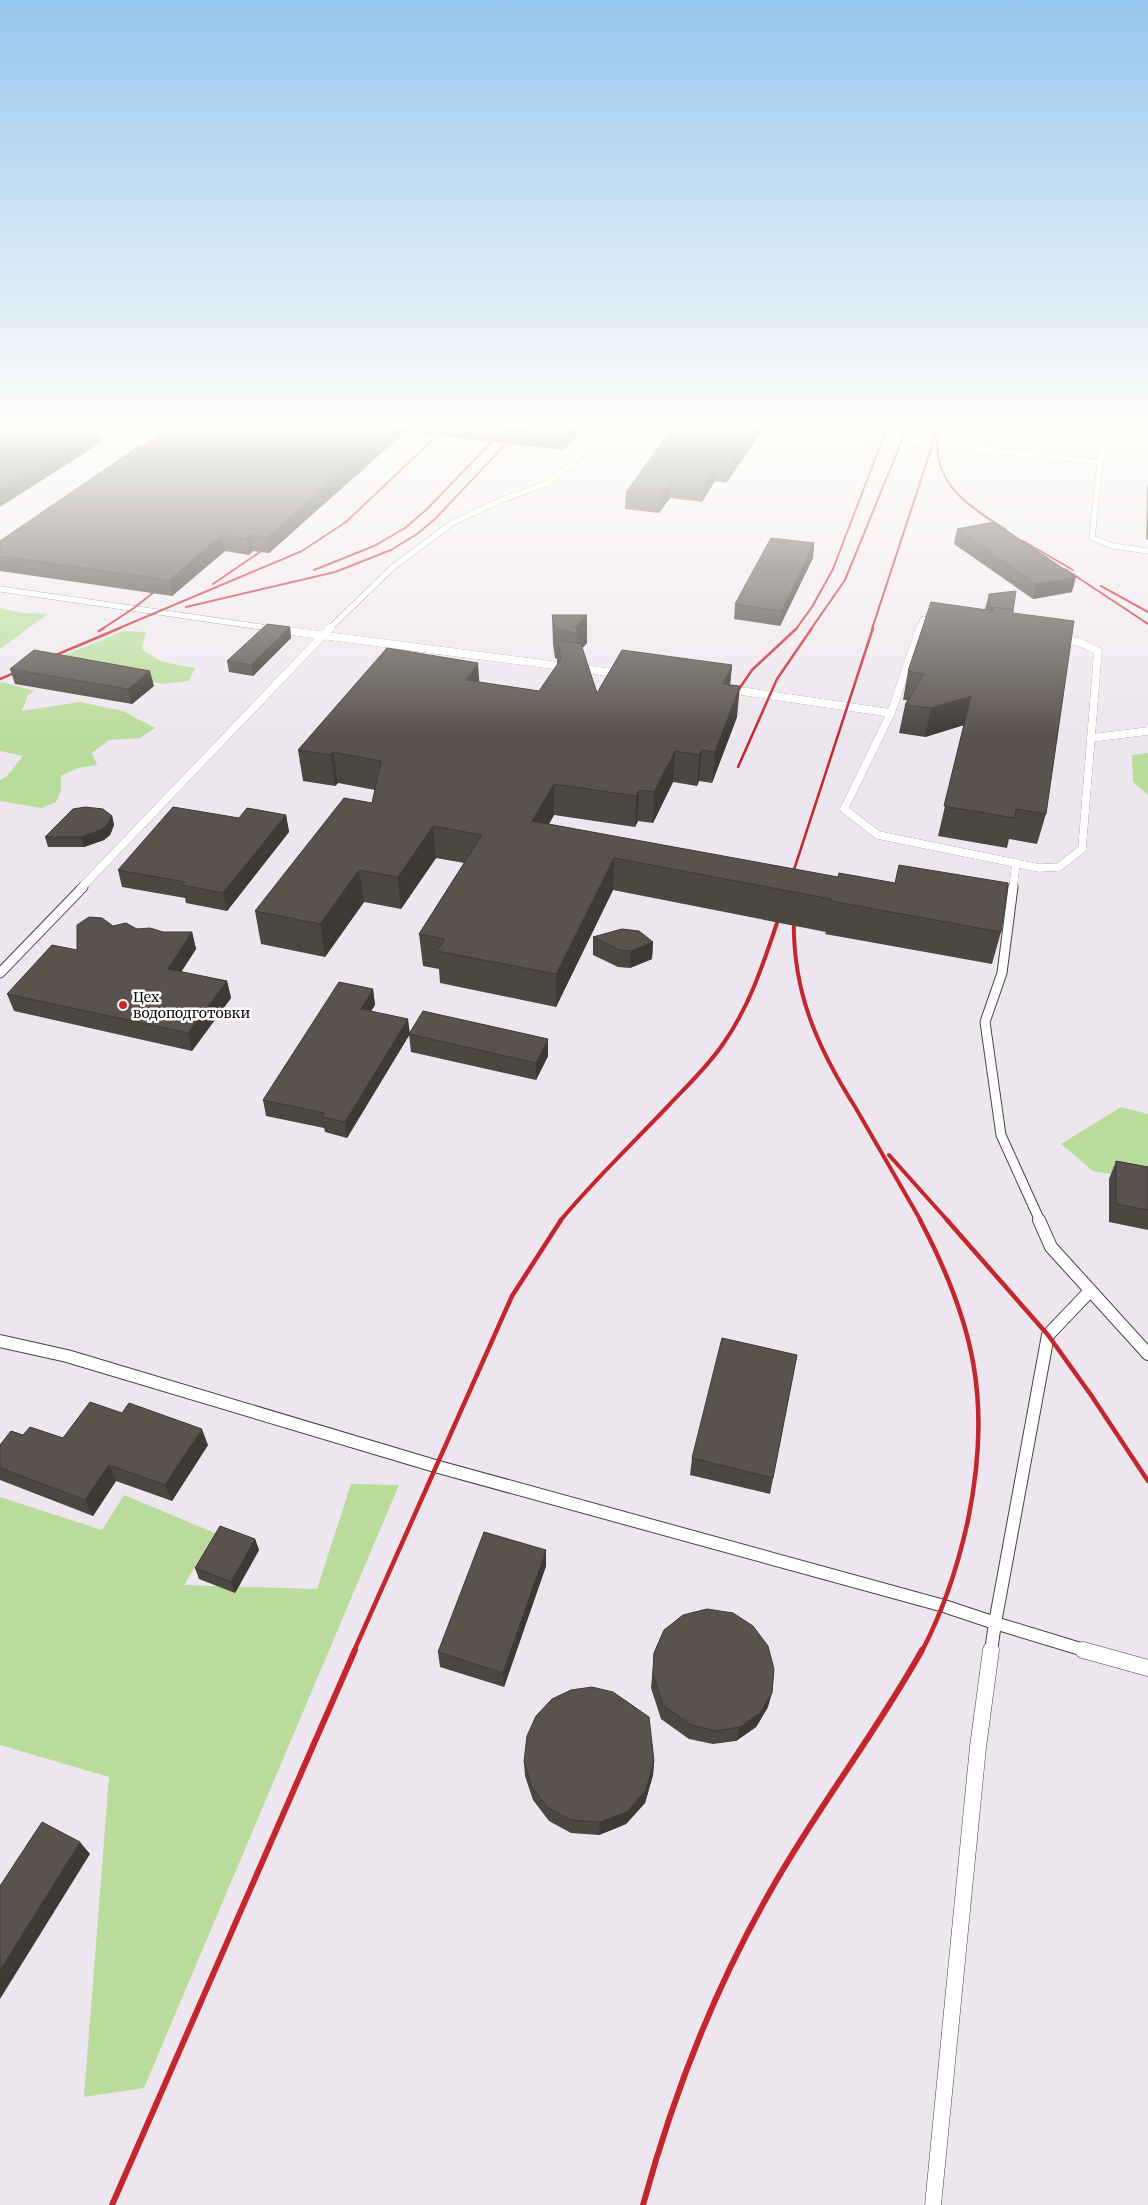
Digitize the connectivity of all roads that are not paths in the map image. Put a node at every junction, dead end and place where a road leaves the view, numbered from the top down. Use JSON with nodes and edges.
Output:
{"nodes":[{"id":1,"x":441,"y":531,"type":"edge"},
{"id":2,"x":1093,"y":531,"type":"edge"},
{"id":3,"x":1148,"y":550,"type":"edge"},
{"id":4,"x":0,"y":589,"type":"edge"},
{"id":5,"x":943,"y":622,"type":"edge"},
{"id":6,"x":322,"y":636,"type":"junction"},
{"id":7,"x":1050,"y":637,"type":"edge"},
{"id":8,"x":628,"y":674,"type":"edge"},
{"id":9,"x":717,"y":688,"type":"edge"},
{"id":10,"x":892,"y":713,"type":"junction"},
{"id":11,"x":1148,"y":731,"type":"edge"},
{"id":12,"x":1091,"y":738,"type":"junction"},
{"id":13,"x":1016,"y":863,"type":"junction"},
{"id":14,"x":0,"y":973,"type":"edge"},
{"id":15,"x":1090,"y":1291,"type":"junction"},
{"id":16,"x":0,"y":1341,"type":"edge"},
{"id":17,"x":1148,"y":1354,"type":"edge"},
{"id":18,"x":994,"y":1623,"type":"junction"},
{"id":19,"x":1148,"y":1668,"type":"edge"},
{"id":20,"x":932,"y":2205,"type":"edge"}],
"edges":[{"from":1,"to":6,"type":"lane"},
{"from":2,"to":3,"type":"lane"},
{"from":4,"to":6,"type":"lane"},
{"from":5,"to":10,"type":"lane"},
{"from":6,"to":8,"type":"lane"},
{"from":6,"to":14,"type":"lane"},
{"from":7,"to":12,"type":"lane"},
{"from":9,"to":10,"type":"lane"},
{"from":10,"to":13,"type":"lane"},
{"from":11,"to":12,"type":"lane"},
{"from":12,"to":13,"type":"lane"},
{"from":13,"to":15,"type":"lane"},
{"from":15,"to":17,"type":"lane"},
{"from":15,"to":18,"type":"lane"},
{"from":16,"to":18,"type":"lane"},
{"from":18,"to":19,"type":"lane"},
{"from":18,"to":20,"type":"lane"}]}
